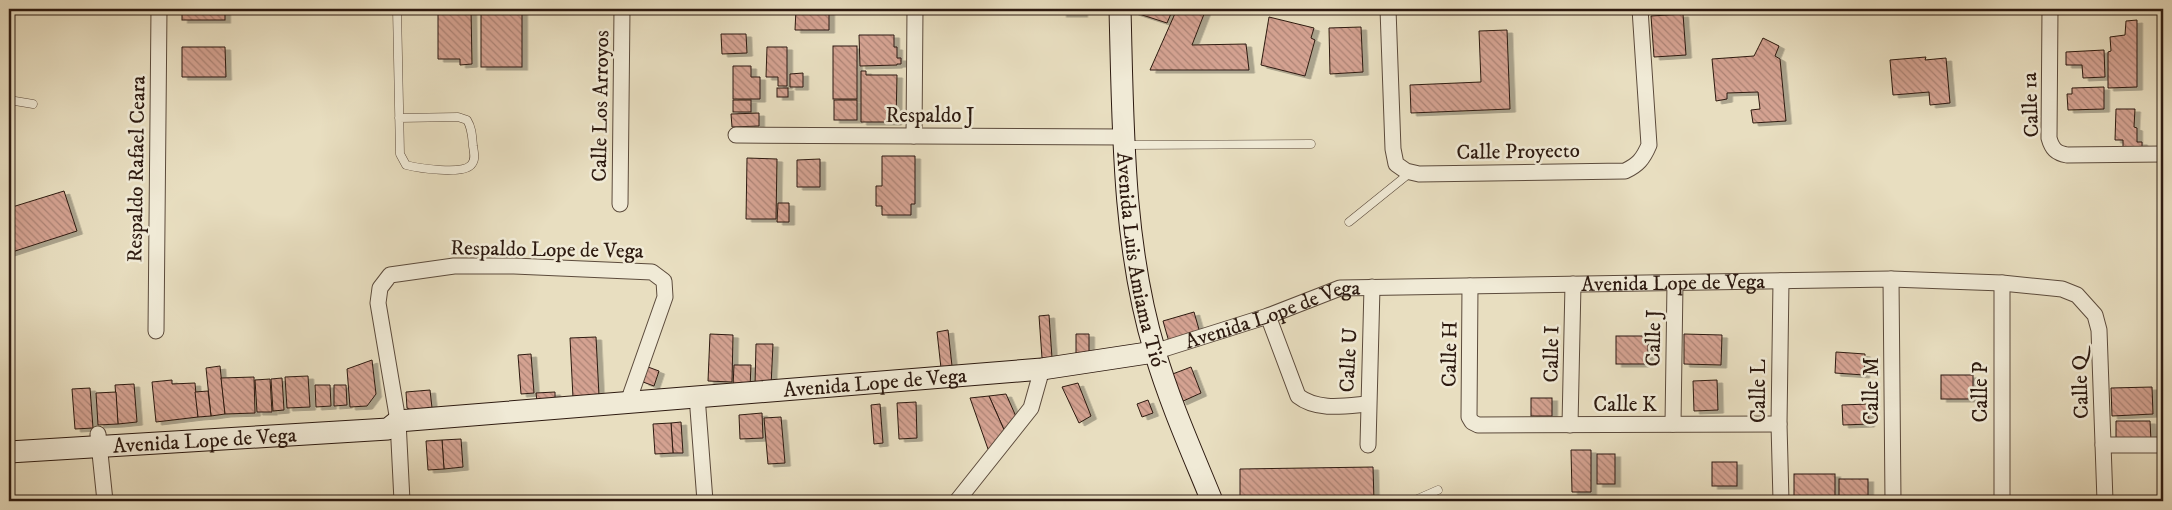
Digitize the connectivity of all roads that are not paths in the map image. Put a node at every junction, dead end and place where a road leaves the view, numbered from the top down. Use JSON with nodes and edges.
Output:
{"nodes":[{"id":1,"x":159,"y":9,"type":"edge"},
{"id":2,"x":397,"y":9,"type":"edge"},
{"id":3,"x":622,"y":9,"type":"edge"},
{"id":4,"x":915,"y":9,"type":"edge"},
{"id":5,"x":1120,"y":9,"type":"edge"},
{"id":6,"x":1388,"y":9,"type":"edge"},
{"id":7,"x":1640,"y":9,"type":"edge"},
{"id":8,"x":2050,"y":9,"type":"edge"},
{"id":9,"x":9,"y":100,"type":"edge"},
{"id":10,"x":33,"y":104,"type":"dead end"},
{"id":11,"x":399,"y":118,"type":"junction"},
{"id":12,"x":736,"y":135,"type":"dead end"},
{"id":13,"x":914,"y":136,"type":"junction"},
{"id":14,"x":1124,"y":141,"type":"junction"},
{"id":15,"x":1311,"y":144,"type":"dead end"},
{"id":16,"x":2163,"y":154,"type":"edge"},
{"id":17,"x":1411,"y":172,"type":"junction"},
{"id":18,"x":620,"y":204,"type":"dead end"},
{"id":19,"x":1349,"y":222,"type":"dead end"},
{"id":20,"x":1891,"y":280,"type":"junction"},
{"id":21,"x":1781,"y":281,"type":"junction"},
{"id":22,"x":1675,"y":283,"type":"junction"},
{"id":23,"x":2002,"y":283,"type":"junction"},
{"id":24,"x":1573,"y":284,"type":"junction"},
{"id":25,"x":1470,"y":286,"type":"junction"},
{"id":26,"x":1372,"y":287,"type":"junction"},
{"id":27,"x":2062,"y":289,"type":"joint"},
{"id":28,"x":1268,"y":316,"type":"junction"},
{"id":29,"x":156,"y":331,"type":"dead end"},
{"id":30,"x":1154,"y":352,"type":"junction"},
{"id":31,"x":1042,"y":369,"type":"junction"},
{"id":32,"x":697,"y":396,"type":"junction"},
{"id":33,"x":628,"y":402,"type":"junction"},
{"id":34,"x":1367,"y":404,"type":"junction"},
{"id":35,"x":398,"y":421,"type":"junction"},
{"id":36,"x":1472,"y":422,"type":"joint"},
{"id":37,"x":1673,"y":424,"type":"junction"},
{"id":38,"x":1779,"y":424,"type":"junction"},
{"id":39,"x":1570,"y":425,"type":"junction"},
{"id":40,"x":99,"y":439,"type":"junction"},
{"id":41,"x":9,"y":440,"type":"edge"},
{"id":42,"x":1368,"y":445,"type":"dead end"},
{"id":43,"x":2103,"y":445,"type":"junction"},
{"id":44,"x":2163,"y":445,"type":"edge"},
{"id":45,"x":9,"y":452,"type":"edge"},
{"id":46,"x":1438,"y":490,"type":"dead end"},
{"id":47,"x":105,"y":501,"type":"edge"},
{"id":48,"x":402,"y":501,"type":"edge"},
{"id":49,"x":705,"y":501,"type":"edge"},
{"id":50,"x":957,"y":501,"type":"edge"},
{"id":51,"x":1212,"y":501,"type":"edge"},
{"id":52,"x":1413,"y":501,"type":"edge"},
{"id":53,"x":1781,"y":501,"type":"edge"},
{"id":54,"x":1893,"y":501,"type":"edge"},
{"id":55,"x":2002,"y":501,"type":"edge"},
{"id":56,"x":2105,"y":501,"type":"edge"}],
"edges":[{"from":1,"to":29,"type":"street","name":"Respaldo Rafael Ceara"},
{"from":2,"to":11,"type":"lane"},
{"from":3,"to":18,"type":"street","name":"Calle Los Arroyos"},
{"from":4,"to":13,"type":"street"},
{"from":5,"to":14,"type":"street","name":"Avenida Luis Amiama Tió"},
{"from":6,"to":17,"type":"street"},
{"from":7,"to":17,"type":"street","name":"Calle Proyecto"},
{"from":8,"to":16,"type":"street","name":"Calle 1a"},
{"from":9,"to":10,"type":"lane"},
{"from":11,"to":11,"type":"lane"},
{"from":12,"to":13,"type":"street","name":"Respaldo J"},
{"from":13,"to":14,"type":"street","name":"Respaldo J"},
{"from":14,"to":15,"type":"lane"},
{"from":14,"to":30,"type":"street","name":"Avenida Luis Amiama Tió"},
{"from":17,"to":19,"type":"lane"},
{"from":20,"to":21,"type":"street","name":"Avenida Lope de Vega"},
{"from":20,"to":23,"type":"street","name":"Avenida Lope de Vega"},
{"from":20,"to":54,"type":"street","name":"Calle M"},
{"from":21,"to":22,"type":"street","name":"Avenida Lope de Vega"},
{"from":21,"to":38,"type":"street","name":"Calle L"},
{"from":22,"to":24,"type":"street","name":"Avenida Lope de Vega"},
{"from":22,"to":37,"type":"street","name":"Calle J"},
{"from":23,"to":27,"type":"street","name":"Avenida Lope de Vega"},
{"from":23,"to":55,"type":"street","name":"Calle P"},
{"from":24,"to":25,"type":"street","name":"Avenida Lope de Vega"},
{"from":24,"to":39,"type":"street","name":"Calle I"},
{"from":25,"to":26,"type":"street","name":"Avenida Lope de Vega"},
{"from":25,"to":36,"type":"street","name":"Calle H"},
{"from":26,"to":28,"type":"street","name":"Avenida Lope de Vega"},
{"from":26,"to":34,"type":"street","name":"Calle U"},
{"from":27,"to":43,"type":"street","name":"Calle Q"},
{"from":28,"to":30,"type":"street","name":"Avenida Lope de Vega"},
{"from":28,"to":34,"type":"street","name":"Calle U"},
{"from":30,"to":31,"type":"street","name":"Avenida Lope de Vega"},
{"from":30,"to":51,"type":"street","name":"Avenida Luis Amiama Tió"},
{"from":31,"to":32,"type":"street","name":"Avenida Lope de Vega"},
{"from":31,"to":50,"type":"street"},
{"from":32,"to":33,"type":"street","name":"Avenida Lope de Vega"},
{"from":32,"to":49,"type":"street"},
{"from":33,"to":35,"type":"street","name":"Avenida Lope de Vega"},
{"from":33,"to":35,"type":"street","name":"Respaldo Lope de Vega"},
{"from":34,"to":42,"type":"street","name":"Calle U"},
{"from":35,"to":40,"type":"street","name":"Avenida Lope de Vega"},
{"from":35,"to":48,"type":"street","name":"Respaldo Lope de Vega"},
{"from":36,"to":39,"type":"street","name":"Calle K"},
{"from":37,"to":38,"type":"street","name":"Calle K"},
{"from":37,"to":39,"type":"street","name":"Calle K"},
{"from":38,"to":53,"type":"street","name":"Calle L"},
{"from":40,"to":41,"type":"street","name":"Avenida Lope de Vega"},
{"from":40,"to":45,"type":"street","name":"Avenida Lope de Vega"},
{"from":40,"to":47,"type":"street"},
{"from":43,"to":44,"type":"street"},
{"from":43,"to":56,"type":"street","name":"Calle Q"},
{"from":46,"to":52,"type":"lane"}]}
